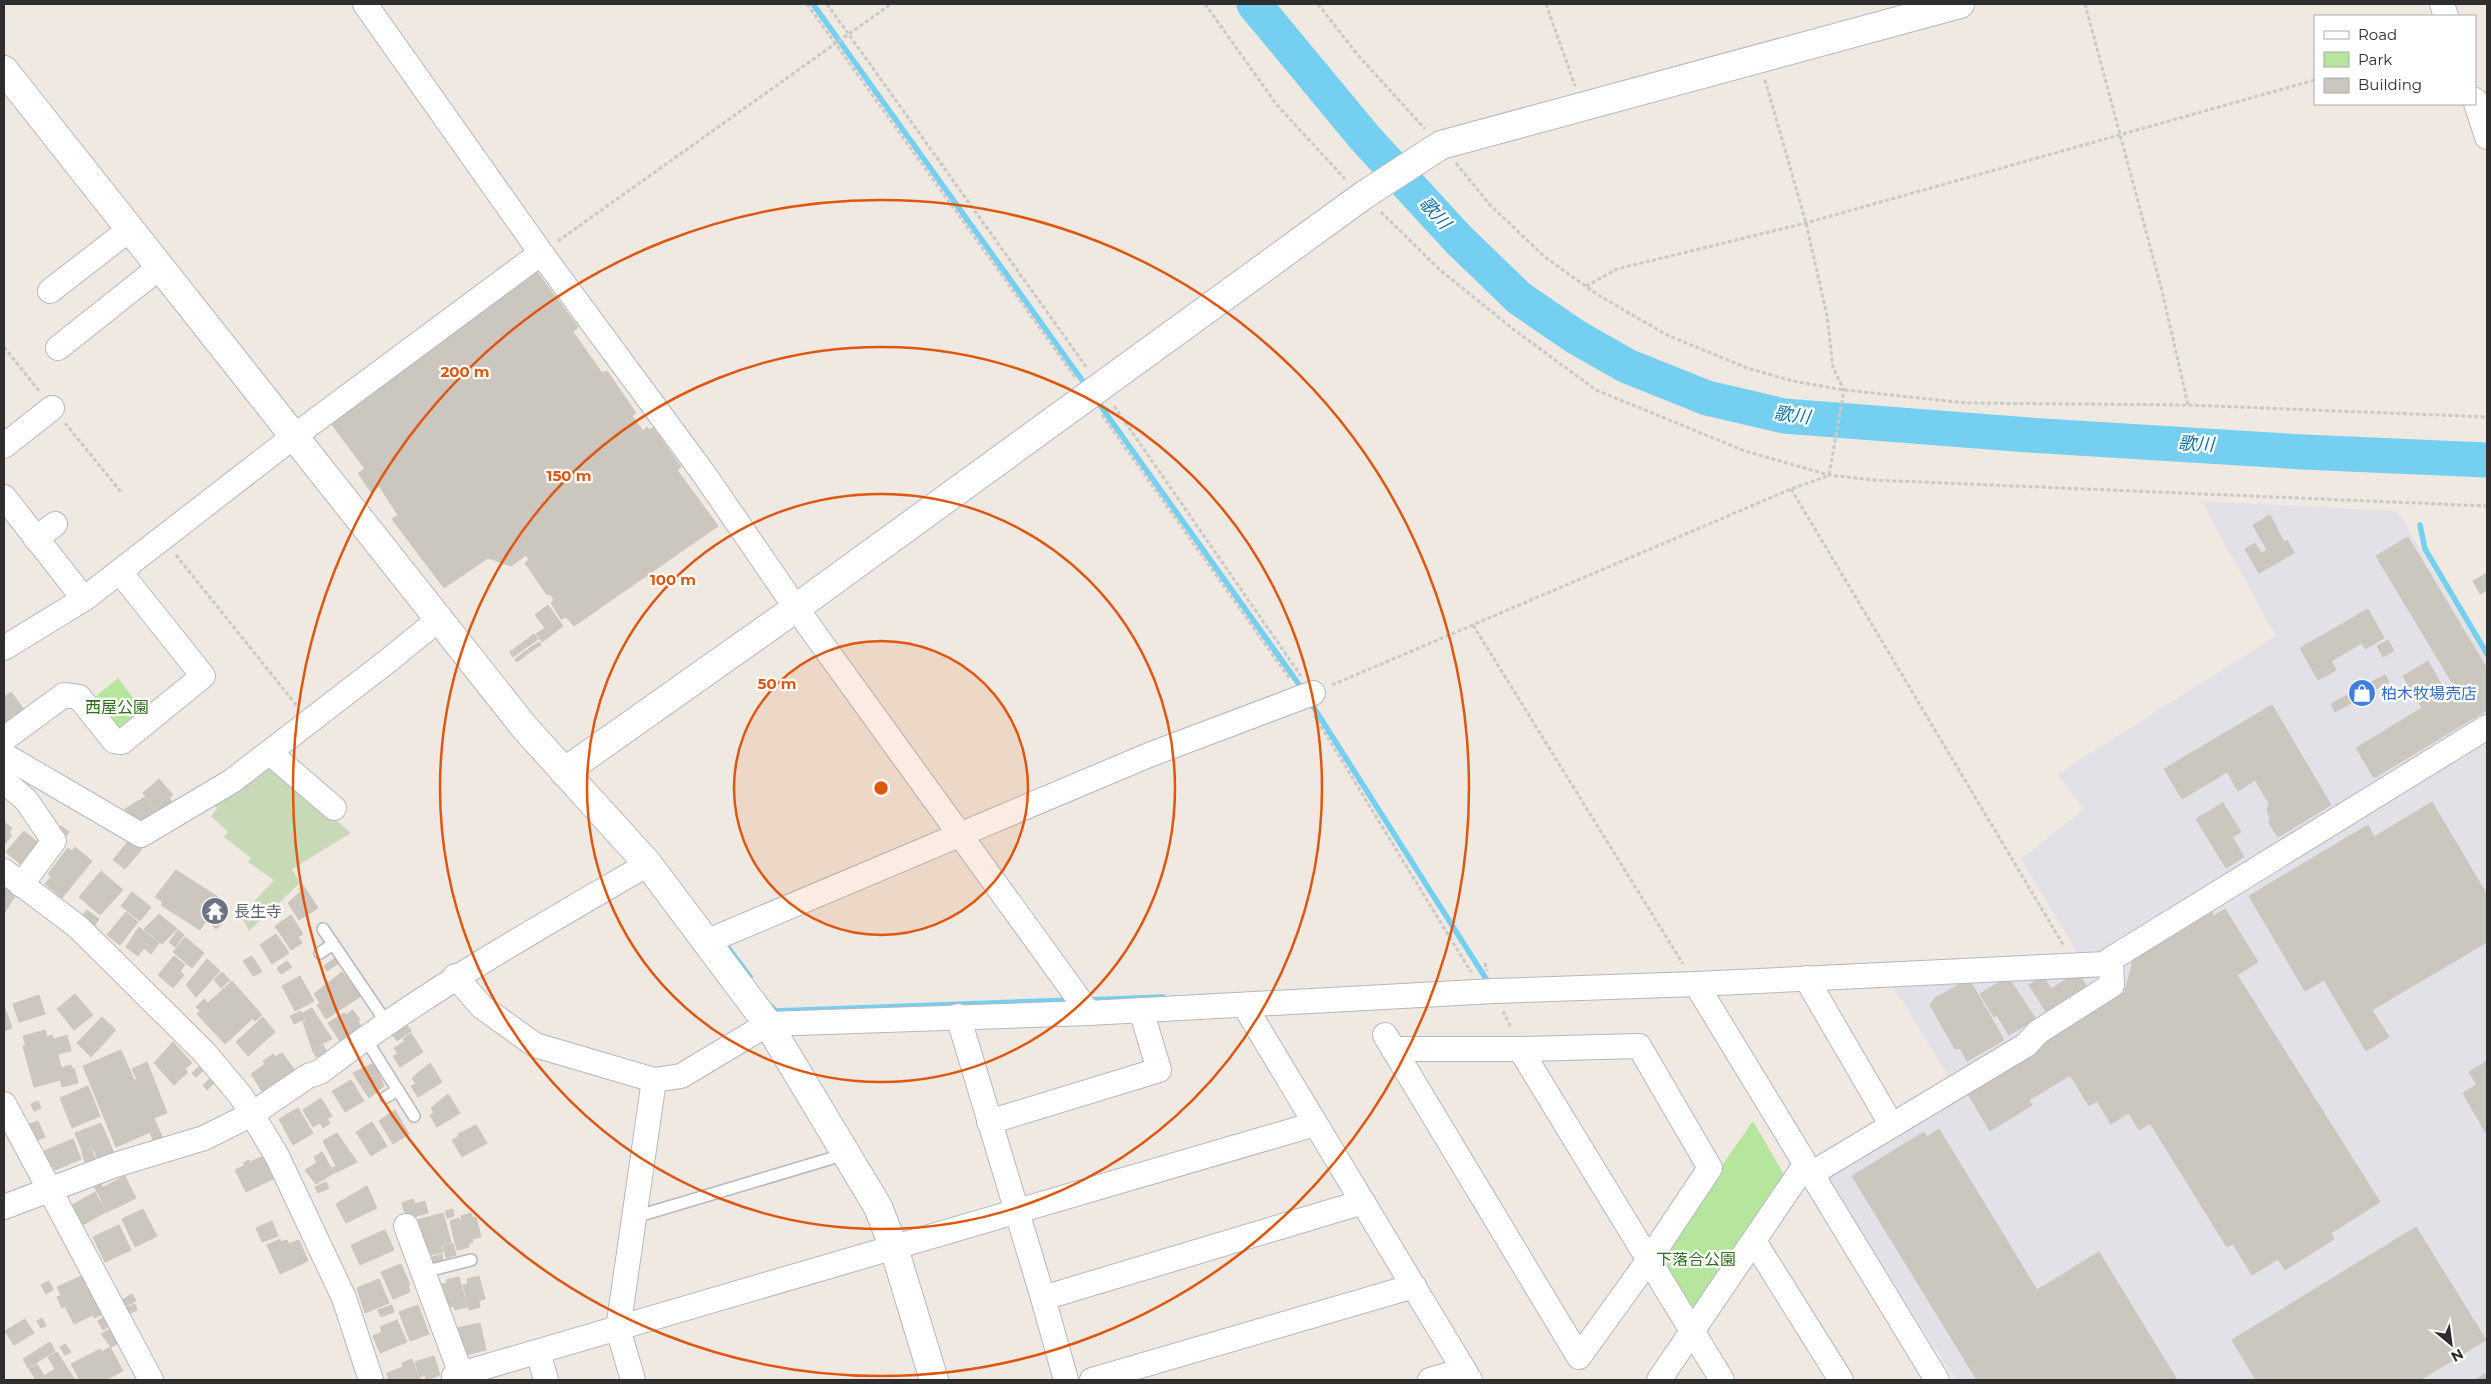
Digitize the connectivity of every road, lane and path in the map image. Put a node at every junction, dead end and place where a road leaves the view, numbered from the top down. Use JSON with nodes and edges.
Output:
{"nodes":[{"id":1,"x":365,"y":4,"type":"edge"},
{"id":2,"x":807,"y":4,"type":"edge"},
{"id":3,"x":827,"y":4,"type":"edge"},
{"id":4,"x":891,"y":4,"type":"edge"},
{"id":5,"x":1205,"y":4,"type":"edge"},
{"id":6,"x":1318,"y":4,"type":"edge"},
{"id":7,"x":1546,"y":4,"type":"edge"},
{"id":8,"x":1960,"y":4,"type":"edge"},
{"id":9,"x":2085,"y":4,"type":"edge"},
{"id":10,"x":836,"y":43,"type":"junction"},
{"id":11,"x":1759,"y":58,"type":"junction"},
{"id":12,"x":4,"y":70,"type":"edge"},
{"id":13,"x":2314,"y":80,"type":"edge"},
{"id":14,"x":2476,"y":103,"type":"edge"},
{"id":15,"x":1582,"y":107,"type":"junction"},
{"id":16,"x":2119,"y":133,"type":"junction"},
{"id":17,"x":2487,"y":137,"type":"edge"},
{"id":18,"x":1436,"y":149,"type":"junction"},
{"id":19,"x":1370,"y":191,"type":"junction"},
{"id":20,"x":1806,"y":222,"type":"junction"},
{"id":21,"x":130,"y":229,"type":"junction"},
{"id":22,"x":541,"y":253,"type":"junction"},
{"id":23,"x":160,"y":268,"type":"junction"},
{"id":24,"x":1586,"y":286,"type":"junction"},
{"id":25,"x":50,"y":291,"type":"dead end"},
{"id":26,"x":58,"y":348,"type":"dead end"},
{"id":27,"x":1844,"y":390,"type":"junction"},
{"id":28,"x":1094,"y":391,"type":"junction"},
{"id":29,"x":2188,"y":405,"type":"junction"},
{"id":30,"x":52,"y":408,"type":"dead end"},
{"id":31,"x":2487,"y":417,"type":"edge"},
{"id":32,"x":293,"y":437,"type":"junction"},
{"id":33,"x":4,"y":446,"type":"edge"},
{"id":34,"x":1829,"y":475,"type":"junction"},
{"id":35,"x":1791,"y":490,"type":"junction"},
{"id":36,"x":4,"y":497,"type":"edge"},
{"id":37,"x":2487,"y":506,"type":"edge"},
{"id":38,"x":55,"y":524,"type":"dead end"},
{"id":39,"x":36,"y":539,"type":"junction"},
{"id":40,"x":163,"y":539,"type":"junction"},
{"id":41,"x":120,"y":572,"type":"junction"},
{"id":42,"x":84,"y":599,"type":"junction"},
{"id":43,"x":796,"y":608,"type":"junction"},
{"id":44,"x":438,"y":620,"type":"junction"},
{"id":45,"x":1472,"y":625,"type":"junction"},
{"id":46,"x":4,"y":648,"type":"edge"},
{"id":47,"x":1308,"y":695,"type":"junction"},
{"id":48,"x":309,"y":721,"type":"junction"},
{"id":49,"x":2487,"y":726,"type":"edge"},
{"id":50,"x":4,"y":739,"type":"edge"},
{"id":51,"x":270,"y":753,"type":"junction"},
{"id":52,"x":4,"y":755,"type":"edge"},
{"id":53,"x":564,"y":772,"type":"junction"},
{"id":54,"x":4,"y":781,"type":"edge"},
{"id":55,"x":334,"y":808,"type":"dead end"},
{"id":56,"x":961,"y":835,"type":"junction"},
{"id":57,"x":648,"y":864,"type":"junction"},
{"id":58,"x":12,"y":878,"type":"edge"},
{"id":59,"x":323,"y":929,"type":"dead end"},
{"id":60,"x":708,"y":941,"type":"junction"},
{"id":61,"x":333,"y":944,"type":"junction"},
{"id":62,"x":320,"y":953,"type":"dead end"},
{"id":63,"x":2112,"y":959,"type":"junction"},
{"id":64,"x":2074,"y":964,"type":"junction"},
{"id":65,"x":455,"y":976,"type":"junction"},
{"id":66,"x":1806,"y":978,"type":"junction"},
{"id":67,"x":1696,"y":984,"type":"junction"},
{"id":68,"x":1489,"y":992,"type":"junction"},
{"id":69,"x":1244,"y":1005,"type":"junction"},
{"id":70,"x":1141,"y":1010,"type":"junction"},
{"id":71,"x":1090,"y":1013,"type":"junction"},
{"id":72,"x":958,"y":1016,"type":"junction"},
{"id":73,"x":386,"y":1022,"type":"junction"},
{"id":74,"x":768,"y":1024,"type":"junction"},
{"id":75,"x":365,"y":1038,"type":"junction"},
{"id":76,"x":1520,"y":1050,"type":"junction"},
{"id":77,"x":654,"y":1080,"type":"junction"},
{"id":78,"x":398,"y":1090,"type":"junction"},
{"id":79,"x":386,"y":1097,"type":"dead end"},
{"id":80,"x":4,"y":1104,"type":"edge"},
{"id":81,"x":252,"y":1114,"type":"junction"},
{"id":82,"x":414,"y":1116,"type":"dead end"},
{"id":83,"x":989,"y":1122,"type":"junction"},
{"id":84,"x":1315,"y":1124,"type":"junction"},
{"id":85,"x":1891,"y":1124,"type":"junction"},
{"id":86,"x":848,"y":1154,"type":"junction"},
{"id":87,"x":1808,"y":1169,"type":"junction"},
{"id":88,"x":49,"y":1189,"type":"junction"},
{"id":89,"x":1363,"y":1202,"type":"junction"},
{"id":90,"x":4,"y":1207,"type":"edge"},
{"id":91,"x":1016,"y":1211,"type":"junction"},
{"id":92,"x":635,"y":1217,"type":"junction"},
{"id":93,"x":406,"y":1226,"type":"dead end"},
{"id":94,"x":1754,"y":1241,"type":"junction"},
{"id":95,"x":894,"y":1248,"type":"junction"},
{"id":96,"x":471,"y":1260,"type":"dead end"},
{"id":97,"x":1648,"y":1261,"type":"junction"},
{"id":98,"x":423,"y":1272,"type":"junction"},
{"id":99,"x":1414,"y":1286,"type":"junction"},
{"id":100,"x":1043,"y":1298,"type":"junction"},
{"id":101,"x":618,"y":1329,"type":"junction"},
{"id":102,"x":1693,"y":1332,"type":"junction"},
{"id":103,"x":538,"y":1352,"type":"junction"},
{"id":104,"x":1467,"y":1375,"type":"edge"},
{"id":105,"x":458,"y":1377,"type":"edge"},
{"id":106,"x":151,"y":1380,"type":"edge"},
{"id":107,"x":371,"y":1380,"type":"edge"},
{"id":108,"x":546,"y":1380,"type":"edge"},
{"id":109,"x":633,"y":1380,"type":"edge"},
{"id":110,"x":934,"y":1380,"type":"edge"},
{"id":111,"x":1066,"y":1380,"type":"edge"},
{"id":112,"x":1092,"y":1380,"type":"edge"},
{"id":113,"x":1430,"y":1380,"type":"edge"},
{"id":114,"x":1659,"y":1380,"type":"edge"},
{"id":115,"x":1722,"y":1380,"type":"edge"},
{"id":116,"x":1841,"y":1380,"type":"edge"},
{"id":117,"x":1937,"y":1380,"type":"edge"}],
"edges":[{"from":1,"to":22,"type":"street"},
{"from":2,"to":10,"type":"path"},
{"from":3,"to":28,"type":"path"},
{"from":4,"to":10,"type":"path"},
{"from":5,"to":19,"type":"path"},
{"from":6,"to":18,"type":"path"},
{"from":7,"to":15,"type":"path"},
{"from":8,"to":11,"type":"street"},
{"from":9,"to":16,"type":"path"},
{"from":10,"to":22,"type":"path"},
{"from":10,"to":28,"type":"path"},
{"from":11,"to":15,"type":"street"},
{"from":11,"to":20,"type":"path"},
{"from":12,"to":21,"type":"street"},
{"from":13,"to":16,"type":"path"},
{"from":14,"to":17,"type":"street"},
{"from":15,"to":18,"type":"street"},
{"from":16,"to":20,"type":"path"},
{"from":16,"to":29,"type":"path"},
{"from":18,"to":19,"type":"street"},
{"from":18,"to":24,"type":"path"},
{"from":19,"to":28,"type":"street"},
{"from":19,"to":34,"type":"path"},
{"from":20,"to":24,"type":"path"},
{"from":20,"to":27,"type":"path"},
{"from":21,"to":23,"type":"street"},
{"from":21,"to":25,"type":"street"},
{"from":22,"to":32,"type":"street"},
{"from":22,"to":43,"type":"street"},
{"from":23,"to":26,"type":"street"},
{"from":23,"to":32,"type":"street"},
{"from":24,"to":27,"type":"path"},
{"from":27,"to":29,"type":"path"},
{"from":27,"to":34,"type":"path"},
{"from":28,"to":43,"type":"street"},
{"from":28,"to":47,"type":"path"},
{"from":28,"to":47,"type":"path"},
{"from":29,"to":31,"type":"path"},
{"from":30,"to":33,"type":"street"},
{"from":32,"to":40,"type":"street"},
{"from":32,"to":44,"type":"street"},
{"from":34,"to":35,"type":"path"},
{"from":34,"to":37,"type":"path"},
{"from":35,"to":45,"type":"path"},
{"from":35,"to":64,"type":"path"},
{"from":36,"to":39,"type":"street"},
{"from":38,"to":39,"type":"street"},
{"from":39,"to":42,"type":"street"},
{"from":40,"to":41,"type":"street"},
{"from":40,"to":48,"type":"path"},
{"from":41,"to":42,"type":"street"},
{"from":41,"to":50,"type":"street"},
{"from":42,"to":46,"type":"street"},
{"from":43,"to":53,"type":"street"},
{"from":43,"to":56,"type":"street"},
{"from":44,"to":48,"type":"street"},
{"from":44,"to":53,"type":"street"},
{"from":45,"to":47,"type":"path"},
{"from":45,"to":67,"type":"path"},
{"from":47,"to":56,"type":"street"},
{"from":47,"to":68,"type":"path"},
{"from":48,"to":51,"type":"street"},
{"from":49,"to":63,"type":"street"},
{"from":51,"to":52,"type":"street"},
{"from":51,"to":55,"type":"street"},
{"from":53,"to":57,"type":"street"},
{"from":54,"to":58,"type":"street"},
{"from":56,"to":60,"type":"street"},
{"from":56,"to":71,"type":"street"},
{"from":57,"to":60,"type":"street"},
{"from":57,"to":65,"type":"street"},
{"from":58,"to":81,"type":"street"},
{"from":59,"to":61,"type":"lane"},
{"from":60,"to":74,"type":"street"},
{"from":61,"to":62,"type":"lane"},
{"from":61,"to":73,"type":"lane"},
{"from":63,"to":64,"type":"street"},
{"from":63,"to":85,"type":"street"},
{"from":64,"to":66,"type":"street"},
{"from":65,"to":73,"type":"street"},
{"from":65,"to":77,"type":"street"},
{"from":66,"to":67,"type":"street"},
{"from":66,"to":85,"type":"street"},
{"from":67,"to":68,"type":"street"},
{"from":67,"to":87,"type":"street"},
{"from":68,"to":69,"type":"street"},
{"from":68,"to":76,"type":"path"},
{"from":69,"to":70,"type":"street"},
{"from":69,"to":84,"type":"street"},
{"from":70,"to":71,"type":"street"},
{"from":70,"to":83,"type":"street"},
{"from":71,"to":72,"type":"street"},
{"from":72,"to":74,"type":"street"},
{"from":72,"to":83,"type":"street"},
{"from":73,"to":75,"type":"street"},
{"from":74,"to":77,"type":"street"},
{"from":74,"to":86,"type":"street"},
{"from":75,"to":78,"type":"lane"},
{"from":75,"to":81,"type":"street"},
{"from":76,"to":97,"type":"street"},
{"from":76,"to":97,"type":"street"},
{"from":76,"to":97,"type":"street"},
{"from":77,"to":92,"type":"street"},
{"from":78,"to":79,"type":"lane"},
{"from":78,"to":82,"type":"lane"},
{"from":80,"to":88,"type":"street"},
{"from":81,"to":88,"type":"street"},
{"from":81,"to":107,"type":"street"},
{"from":83,"to":91,"type":"street"},
{"from":84,"to":89,"type":"street"},
{"from":84,"to":91,"type":"street"},
{"from":85,"to":87,"type":"street"},
{"from":86,"to":92,"type":"lane"},
{"from":86,"to":95,"type":"street"},
{"from":87,"to":94,"type":"street"},
{"from":87,"to":117,"type":"street"},
{"from":88,"to":90,"type":"street"},
{"from":88,"to":106,"type":"street"},
{"from":89,"to":99,"type":"street"},
{"from":89,"to":100,"type":"street"},
{"from":91,"to":95,"type":"street"},
{"from":91,"to":100,"type":"street"},
{"from":92,"to":101,"type":"street"},
{"from":93,"to":98,"type":"street"},
{"from":94,"to":102,"type":"street"},
{"from":94,"to":116,"type":"street"},
{"from":95,"to":101,"type":"street"},
{"from":95,"to":110,"type":"street"},
{"from":96,"to":98,"type":"lane"},
{"from":97,"to":102,"type":"street"},
{"from":98,"to":105,"type":"street"},
{"from":99,"to":104,"type":"street"},
{"from":99,"to":112,"type":"street"},
{"from":100,"to":111,"type":"street"},
{"from":101,"to":103,"type":"street"},
{"from":101,"to":109,"type":"street"},
{"from":102,"to":114,"type":"street"},
{"from":102,"to":115,"type":"street"},
{"from":103,"to":105,"type":"street"},
{"from":103,"to":108,"type":"street"},
{"from":104,"to":113,"type":"street"}]}
